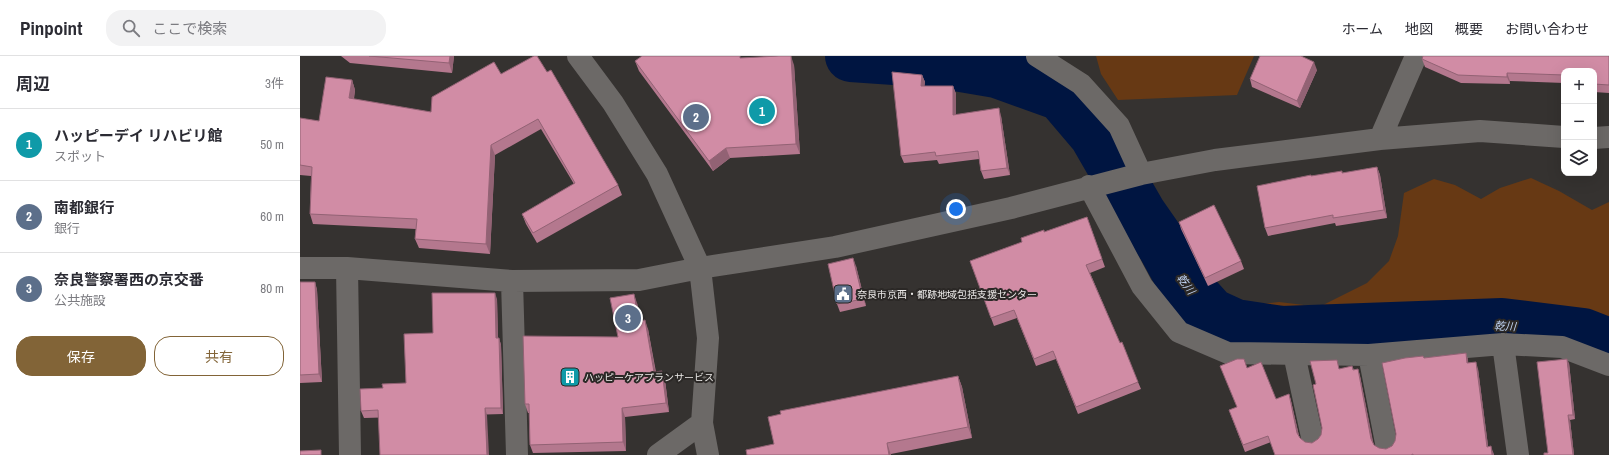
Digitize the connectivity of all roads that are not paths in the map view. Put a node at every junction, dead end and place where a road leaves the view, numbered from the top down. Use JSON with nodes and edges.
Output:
{"nodes":[{"id":1,"x":578,"y":56,"type":"edge"},
{"id":2,"x":1037,"y":56,"type":"edge"},
{"id":3,"x":1416,"y":56,"type":"edge"},
{"id":4,"x":1609,"y":136,"type":"edge"},
{"id":5,"x":1561,"y":137,"type":"edge"},
{"id":6,"x":1380,"y":138,"type":"junction"},
{"id":7,"x":1597,"y":138,"type":"edge"},
{"id":8,"x":1141,"y":174,"type":"junction"},
{"id":9,"x":1089,"y":186,"type":"junction"},
{"id":10,"x":300,"y":268,"type":"edge"},
{"id":11,"x":347,"y":268,"type":"junction"},
{"id":12,"x":700,"y":268,"type":"junction"},
{"id":13,"x":512,"y":281,"type":"junction"},
{"id":14,"x":1503,"y":344,"type":"junction"},
{"id":15,"x":1294,"y":354,"type":"junction"},
{"id":16,"x":1368,"y":356,"type":"junction"},
{"id":17,"x":1609,"y":365,"type":"edge"},
{"id":18,"x":702,"y":423,"type":"junction"},
{"id":19,"x":1312,"y":437,"type":"dead end"},
{"id":20,"x":1386,"y":443,"type":"dead end"},
{"id":21,"x":350,"y":455,"type":"edge"},
{"id":22,"x":517,"y":455,"type":"edge"},
{"id":23,"x":658,"y":455,"type":"edge"},
{"id":24,"x":708,"y":455,"type":"edge"},
{"id":25,"x":1518,"y":455,"type":"edge"}],
"edges":[{"from":1,"to":12,"type":"street"},
{"from":2,"to":8,"type":"street"},
{"from":3,"to":6,"type":"street"},
{"from":4,"to":7,"type":"street"},
{"from":5,"to":6,"type":"street"},
{"from":6,"to":8,"type":"street"},
{"from":8,"to":9,"type":"street"},
{"from":9,"to":12,"type":"street"},
{"from":9,"to":15,"type":"street"},
{"from":10,"to":11,"type":"street"},
{"from":11,"to":13,"type":"street"},
{"from":11,"to":21,"type":"street"},
{"from":12,"to":13,"type":"street"},
{"from":12,"to":18,"type":"street"},
{"from":13,"to":22,"type":"street"},
{"from":14,"to":16,"type":"street"},
{"from":14,"to":17,"type":"street"},
{"from":14,"to":25,"type":"street"},
{"from":15,"to":16,"type":"street"},
{"from":15,"to":19,"type":"street"},
{"from":16,"to":20,"type":"street"},
{"from":18,"to":23,"type":"street"},
{"from":18,"to":24,"type":"street"}]}
